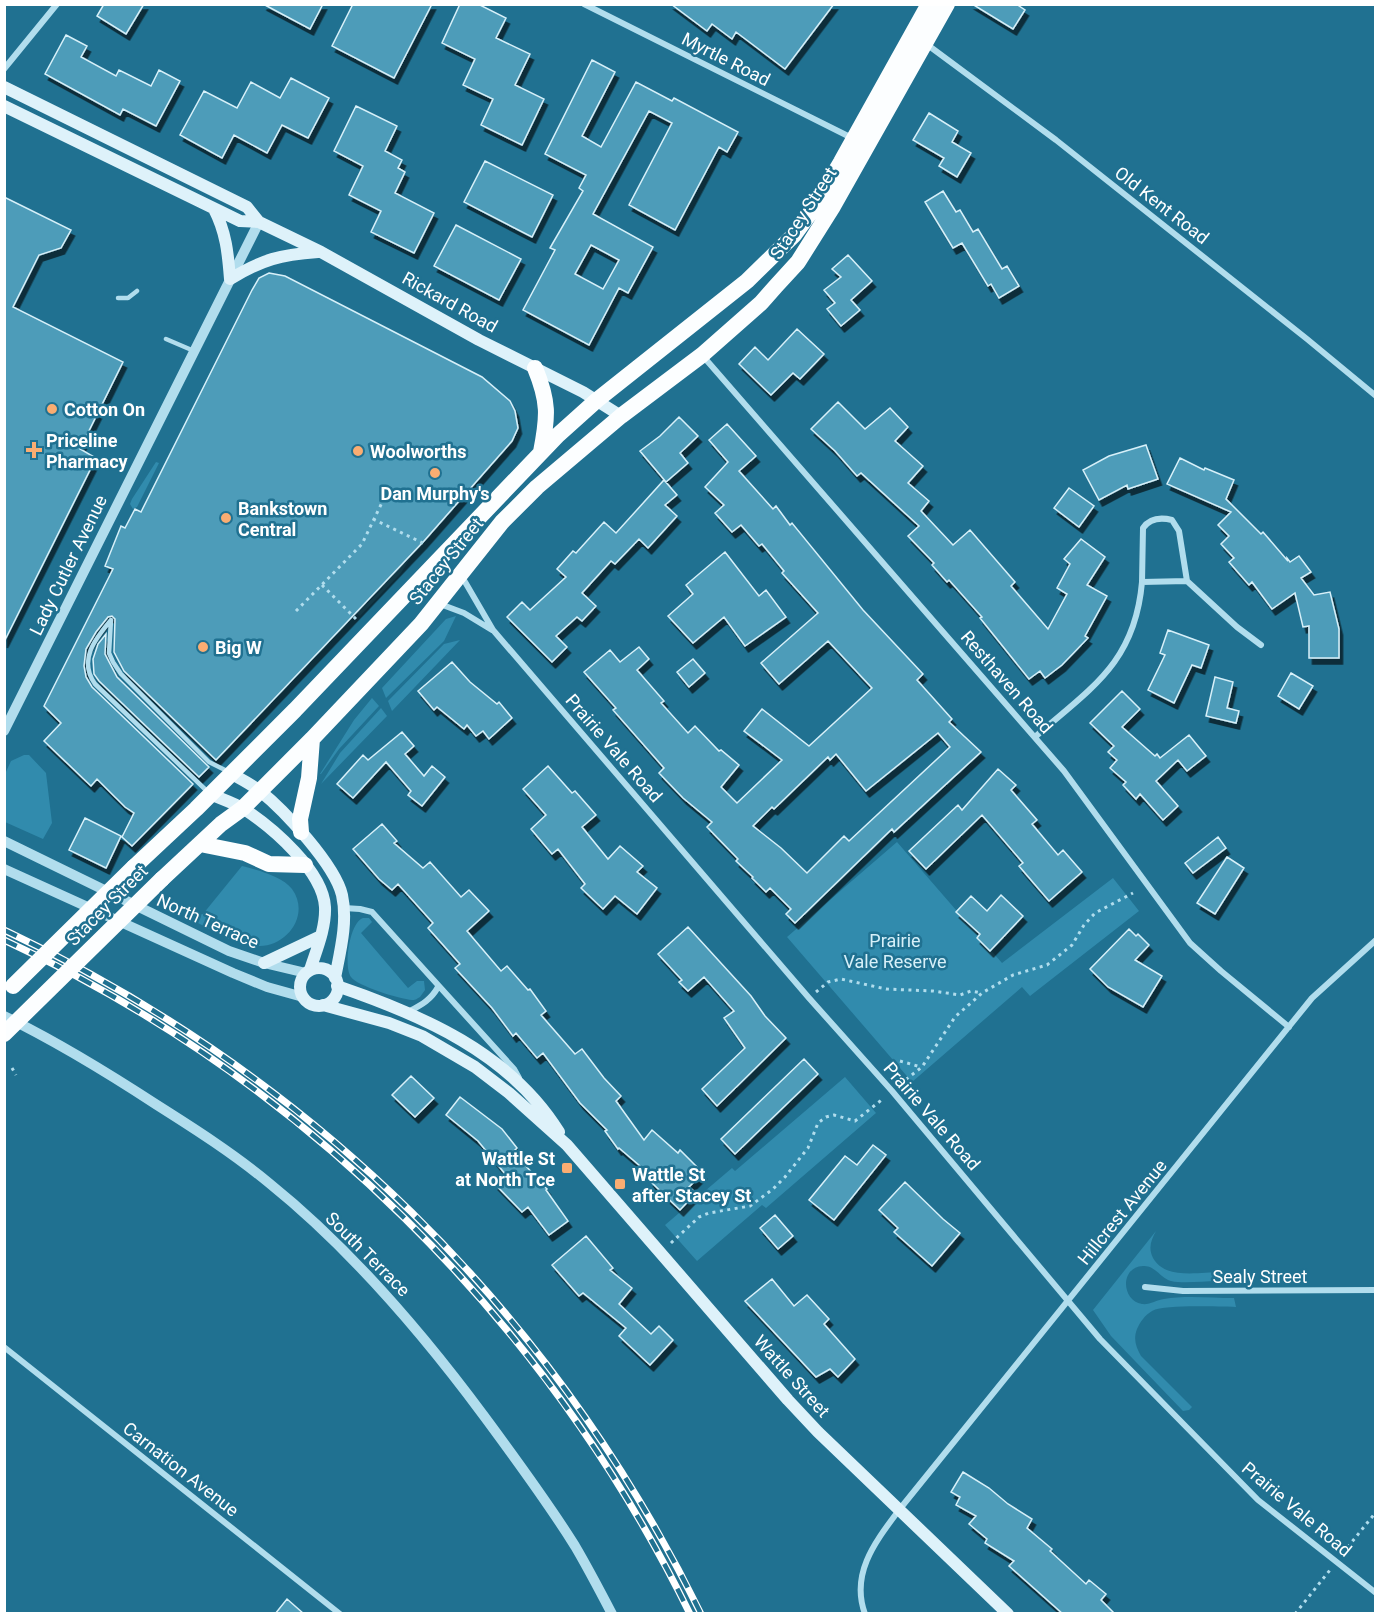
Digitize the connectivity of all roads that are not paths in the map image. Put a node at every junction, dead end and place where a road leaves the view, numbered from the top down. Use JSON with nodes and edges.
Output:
{"nodes":[{"id":1,"x":57,"y":4,"type":"edge"},
{"id":2,"x":584,"y":4,"type":"edge"},
{"id":3,"x":929,"y":4,"type":"edge"},
{"id":4,"x":947,"y":4,"type":"edge"},
{"id":5,"x":925,"y":43,"type":"junction"},
{"id":6,"x":4,"y":69,"type":"edge"},
{"id":7,"x":4,"y":87,"type":"edge"},
{"id":8,"x":4,"y":106,"type":"edge"},
{"id":9,"x":854,"y":140,"type":"junction"},
{"id":10,"x":214,"y":209,"type":"junction"},
{"id":11,"x":259,"y":222,"type":"junction"},
{"id":12,"x":321,"y":252,"type":"junction"},
{"id":13,"x":230,"y":279,"type":"junction"},
{"id":14,"x":136,"y":291,"type":"dead end"},
{"id":15,"x":118,"y":298,"type":"dead end"},
{"id":16,"x":166,"y":339,"type":"dead end"},
{"id":17,"x":194,"y":351,"type":"junction"},
{"id":18,"x":702,"y":354,"type":"junction"},
{"id":19,"x":535,"y":368,"type":"junction"},
{"id":20,"x":1376,"y":396,"type":"edge"},
{"id":21,"x":597,"y":400,"type":"junction"},
{"id":22,"x":621,"y":416,"type":"junction"},
{"id":23,"x":540,"y":452,"type":"junction"},
{"id":24,"x":460,"y":575,"type":"junction"},
{"id":25,"x":1187,"y":581,"type":"junction"},
{"id":26,"x":1143,"y":582,"type":"junction"},
{"id":27,"x":437,"y":603,"type":"junction"},
{"id":28,"x":493,"y":630,"type":"junction"},
{"id":29,"x":1261,"y":645,"type":"dead end"},
{"id":30,"x":4,"y":731,"type":"edge"},
{"id":31,"x":1035,"y":737,"type":"junction"},
{"id":32,"x":312,"y":739,"type":"junction"},
{"id":33,"x":232,"y":774,"type":"junction"},
{"id":34,"x":259,"y":790,"type":"junction"},
{"id":35,"x":210,"y":794,"type":"junction"},
{"id":36,"x":243,"y":808,"type":"junction"},
{"id":37,"x":301,"y":832,"type":"junction"},
{"id":38,"x":4,"y":841,"type":"edge"},
{"id":39,"x":200,"y":844,"type":"junction"},
{"id":40,"x":305,"y":865,"type":"junction"},
{"id":41,"x":4,"y":869,"type":"edge"},
{"id":42,"x":344,"y":908,"type":"junction"},
{"id":43,"x":321,"y":936,"type":"junction"},
{"id":44,"x":1376,"y":940,"type":"edge"},
{"id":45,"x":264,"y":963,"type":"junction"},
{"id":46,"x":308,"y":972,"type":"junction"},
{"id":47,"x":336,"y":982,"type":"junction"},
{"id":48,"x":438,"y":987,"type":"junction"},
{"id":49,"x":4,"y":995,"type":"edge"},
{"id":50,"x":303,"y":997,"type":"junction"},
{"id":51,"x":323,"y":1005,"type":"junction"},
{"id":52,"x":408,"y":1012,"type":"junction"},
{"id":53,"x":4,"y":1016,"type":"edge"},
{"id":54,"x":1289,"y":1027,"type":"junction"},
{"id":55,"x":4,"y":1034,"type":"edge"},
{"id":56,"x":525,"y":1089,"type":"junction"},
{"id":57,"x":567,"y":1145,"type":"junction"},
{"id":58,"x":1145,"y":1287,"type":"dead end"},
{"id":59,"x":1376,"y":1290,"type":"edge"},
{"id":60,"x":1068,"y":1302,"type":"junction"},
{"id":61,"x":4,"y":1347,"type":"edge"},
{"id":62,"x":899,"y":1510,"type":"junction"},
{"id":63,"x":1376,"y":1593,"type":"edge"},
{"id":64,"x":340,"y":1614,"type":"edge"},
{"id":65,"x":612,"y":1614,"type":"edge"},
{"id":66,"x":865,"y":1614,"type":"edge"},
{"id":67,"x":1008,"y":1614,"type":"edge"}],
"edges":[{"from":1,"to":6,"type":"street"},
{"from":2,"to":9,"type":"street","name":"Myrtle Road"},
{"from":3,"to":9,"type":"highway","name":"Stacey Street"},
{"from":4,"to":5,"type":"highway","name":"Stacey Street"},
{"from":5,"to":18,"type":"highway","name":"Stacey Street"},
{"from":5,"to":20,"type":"street","name":"Old Kent Road"},
{"from":7,"to":11,"type":"main road","name":"Rickard Road"},
{"from":8,"to":10,"type":"main road","name":"Rickard Road"},
{"from":9,"to":21,"type":"highway","name":"Stacey Street"},
{"from":10,"to":11,"type":"main road","name":"Rickard Road"},
{"from":10,"to":13,"type":"main road"},
{"from":11,"to":12,"type":"main road","name":"Rickard Road"},
{"from":11,"to":13,"type":"street","name":"Lady Cutler Avenue"},
{"from":12,"to":13,"type":"main road"},
{"from":12,"to":19,"type":"main road","name":"Rickard Road"},
{"from":13,"to":17,"type":"street","name":"Lady Cutler Avenue"},
{"from":14,"to":15,"type":"lane"},
{"from":16,"to":17,"type":"lane"},
{"from":17,"to":30,"type":"street","name":"Lady Cutler Avenue"},
{"from":18,"to":22,"type":"highway","name":"Stacey Street"},
{"from":18,"to":31,"type":"street","name":"Resthaven Road"},
{"from":19,"to":21,"type":"main road","name":"Rickard Road"},
{"from":19,"to":23,"type":"highway"},
{"from":21,"to":22,"type":"main road","name":"Rickard Road"},
{"from":21,"to":23,"type":"highway","name":"Stacey Street"},
{"from":22,"to":24,"type":"highway","name":"Stacey Street"},
{"from":23,"to":33,"type":"highway","name":"Stacey Street"},
{"from":24,"to":27,"type":"highway","name":"Stacey Street"},
{"from":24,"to":28,"type":"street","name":"Prairie Vale Road"},
{"from":25,"to":26,"type":"street"},
{"from":25,"to":26,"type":"street"},
{"from":25,"to":29,"type":"street"},
{"from":26,"to":31,"type":"street"},
{"from":27,"to":28,"type":"street","name":"Prairie Vale Road"},
{"from":27,"to":32,"type":"highway","name":"Stacey Street"},
{"from":28,"to":60,"type":"street","name":"Prairie Vale Road"},
{"from":31,"to":54,"type":"street","name":"Resthaven Road"},
{"from":32,"to":34,"type":"highway","name":"Stacey Street"},
{"from":32,"to":37,"type":"highway"},
{"from":33,"to":34,"type":"main road"},
{"from":33,"to":35,"type":"highway","name":"Stacey Street"},
{"from":33,"to":35,"type":"lane"},
{"from":34,"to":36,"type":"highway","name":"Stacey Street"},
{"from":34,"to":37,"type":"main road"},
{"from":35,"to":36,"type":"main road"},
{"from":35,"to":49,"type":"highway","name":"Stacey Street","bridge":true},
{"from":36,"to":39,"type":"highway","name":"Stacey Street"},
{"from":36,"to":40,"type":"main road"},
{"from":37,"to":42,"type":"main road"},
{"from":38,"to":45,"type":"street","name":"North Terrace"},
{"from":39,"to":40,"type":"highway"},
{"from":39,"to":55,"type":"highway","name":"Stacey Street","bridge":true},
{"from":40,"to":43,"type":"main road"},
{"from":41,"to":50,"type":"street","name":"North Terrace"},
{"from":42,"to":47,"type":"main road"},
{"from":42,"to":48,"type":"street","name":"Wattle Street"},
{"from":43,"to":45,"type":"main road"},
{"from":43,"to":46,"type":"main road"},
{"from":44,"to":54,"type":"street","name":"Hillcrest Avenue"},
{"from":45,"to":46,"type":"street","name":"North Terrace"},
{"from":46,"to":47,"type":"main road"},
{"from":46,"to":50,"type":"main road"},
{"from":47,"to":51,"type":"main road"},
{"from":47,"to":52,"type":"main road","name":"Wattle Street"},
{"from":48,"to":52,"type":"street"},
{"from":48,"to":56,"type":"street","name":"Wattle Street"},
{"from":50,"to":51,"type":"main road"},
{"from":51,"to":57,"type":"main road","name":"Wattle Street"},
{"from":52,"to":56,"type":"main road","name":"Wattle Street"},
{"from":53,"to":65,"type":"street","name":"South Terrace"},
{"from":54,"to":60,"type":"street","name":"Hillcrest Avenue"},
{"from":56,"to":57,"type":"main road","name":"Wattle Street"},
{"from":57,"to":62,"type":"main road","name":"Wattle Street"},
{"from":58,"to":59,"type":"street","name":"Sealy Street"},
{"from":60,"to":62,"type":"street","name":"Hillcrest Avenue"},
{"from":60,"to":63,"type":"street","name":"Prairie Vale Road"},
{"from":61,"to":64,"type":"street","name":"Carnation Avenue"},
{"from":62,"to":66,"type":"street","name":"Hillcrest Avenue"},
{"from":62,"to":67,"type":"main road","name":"Wattle Street"}]}
